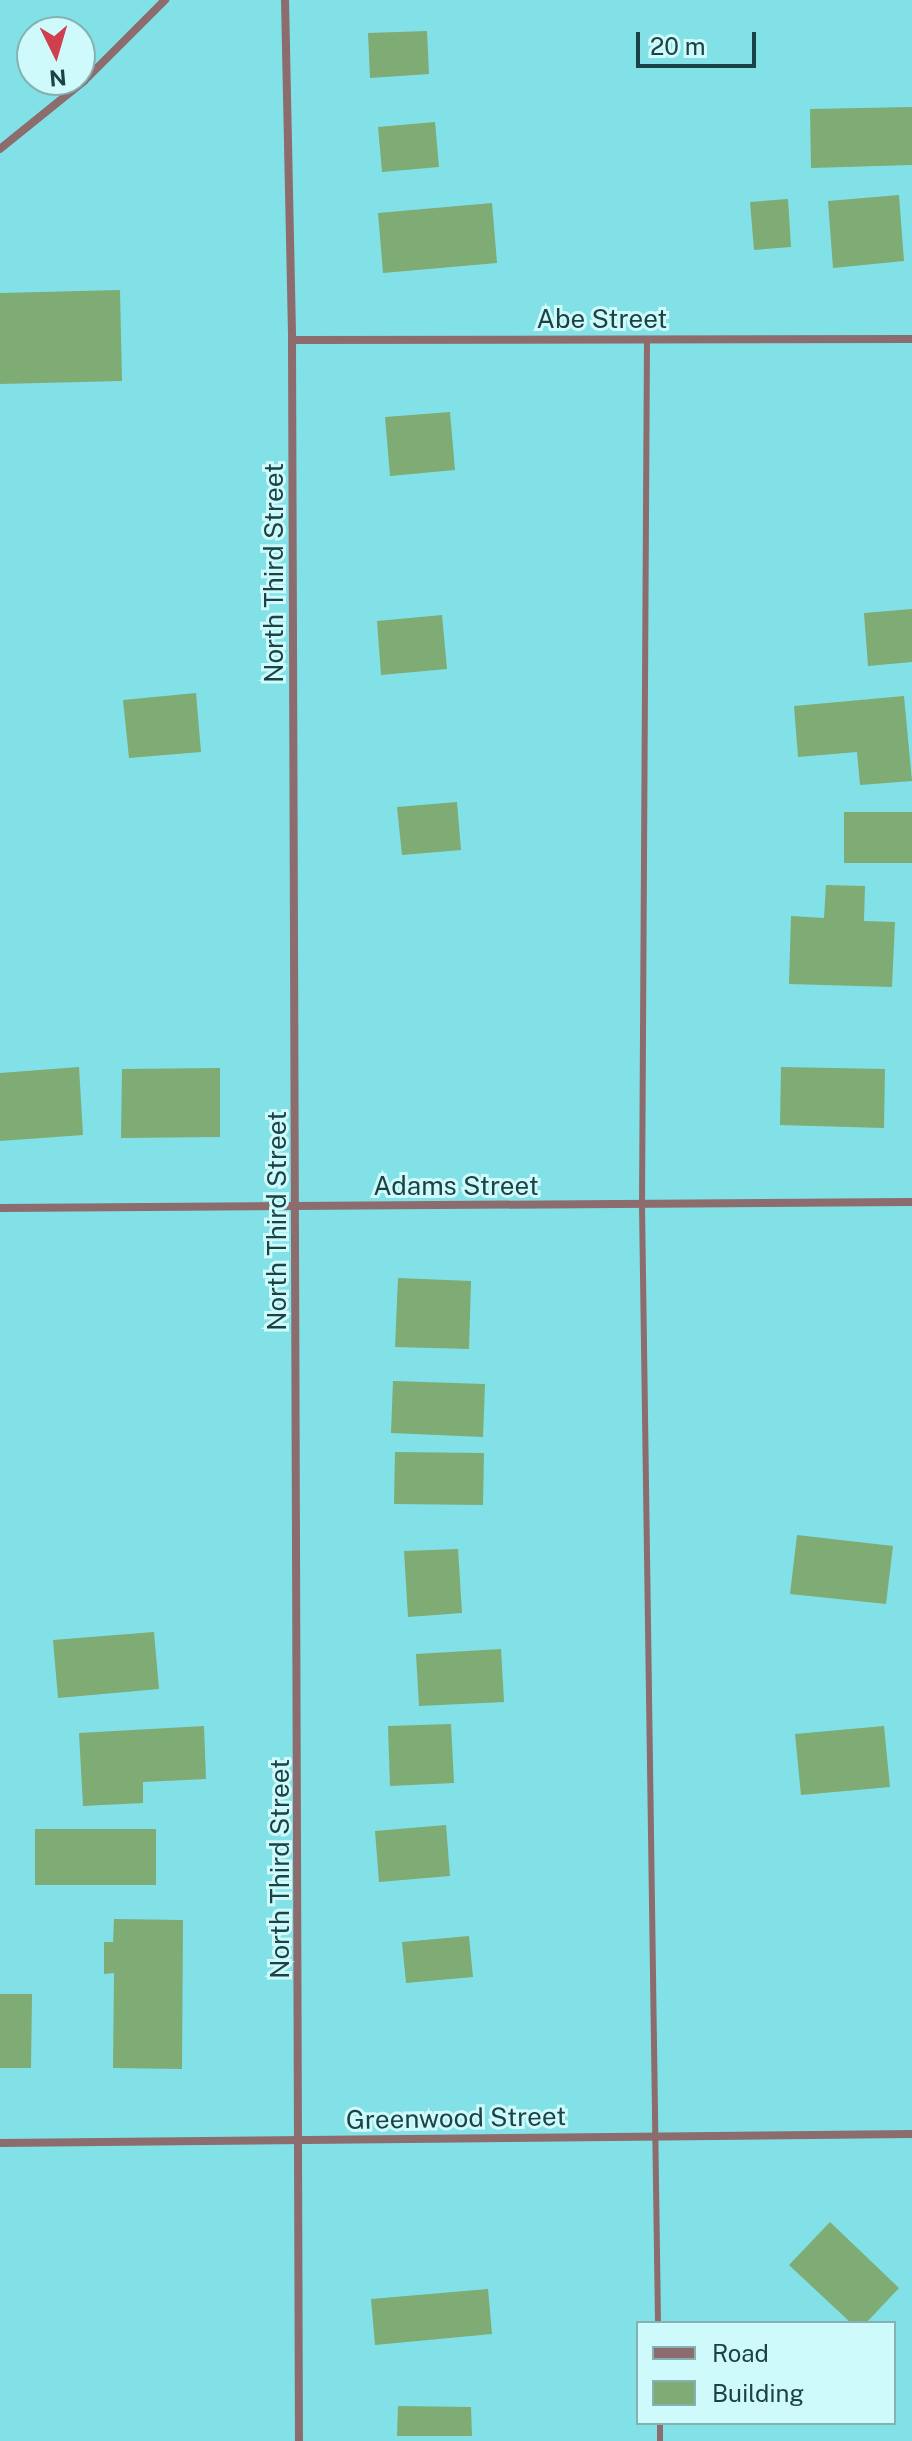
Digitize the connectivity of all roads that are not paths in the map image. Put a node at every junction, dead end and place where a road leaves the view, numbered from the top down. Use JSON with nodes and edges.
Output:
{"nodes":[{"id":1,"x":165,"y":0,"type":"edge"},
{"id":2,"x":285,"y":0,"type":"edge"},
{"id":3,"x":0,"y":149,"type":"edge"},
{"id":4,"x":647,"y":339,"type":"junction"},
{"id":5,"x":912,"y":339,"type":"edge"},
{"id":6,"x":292,"y":340,"type":"junction"},
{"id":7,"x":912,"y":1202,"type":"edge"},
{"id":8,"x":642,"y":1205,"type":"junction"},
{"id":9,"x":0,"y":1208,"type":"edge"},
{"id":10,"x":297,"y":1208,"type":"junction"},
{"id":11,"x":912,"y":2134,"type":"edge"},
{"id":12,"x":654,"y":2136,"type":"junction"},
{"id":13,"x":300,"y":2139,"type":"junction"},
{"id":14,"x":0,"y":2143,"type":"edge"},
{"id":15,"x":658,"y":2321,"type":"edge"},
{"id":16,"x":299,"y":2441,"type":"edge"}],
"edges":[{"from":1,"to":3,"type":"street"},
{"from":2,"to":6,"type":"street","name":"North Third Street"},
{"from":4,"to":5,"type":"street","name":"Abe Street"},
{"from":4,"to":6,"type":"street","name":"Abe Street"},
{"from":4,"to":8,"type":"lane"},
{"from":6,"to":10,"type":"street","name":"North Third Street"},
{"from":7,"to":8,"type":"street","name":"Adams Street"},
{"from":8,"to":10,"type":"street","name":"Adams Street"},
{"from":8,"to":12,"type":"lane"},
{"from":9,"to":10,"type":"street","name":"Adams Street"},
{"from":10,"to":13,"type":"street","name":"North Third Street"},
{"from":11,"to":12,"type":"street","name":"Greenwood Street"},
{"from":12,"to":13,"type":"street","name":"Greenwood Street"},
{"from":12,"to":15,"type":"lane"},
{"from":13,"to":14,"type":"street","name":"Greenwood Street"},
{"from":13,"to":16,"type":"street","name":"North Third Street"}]}
